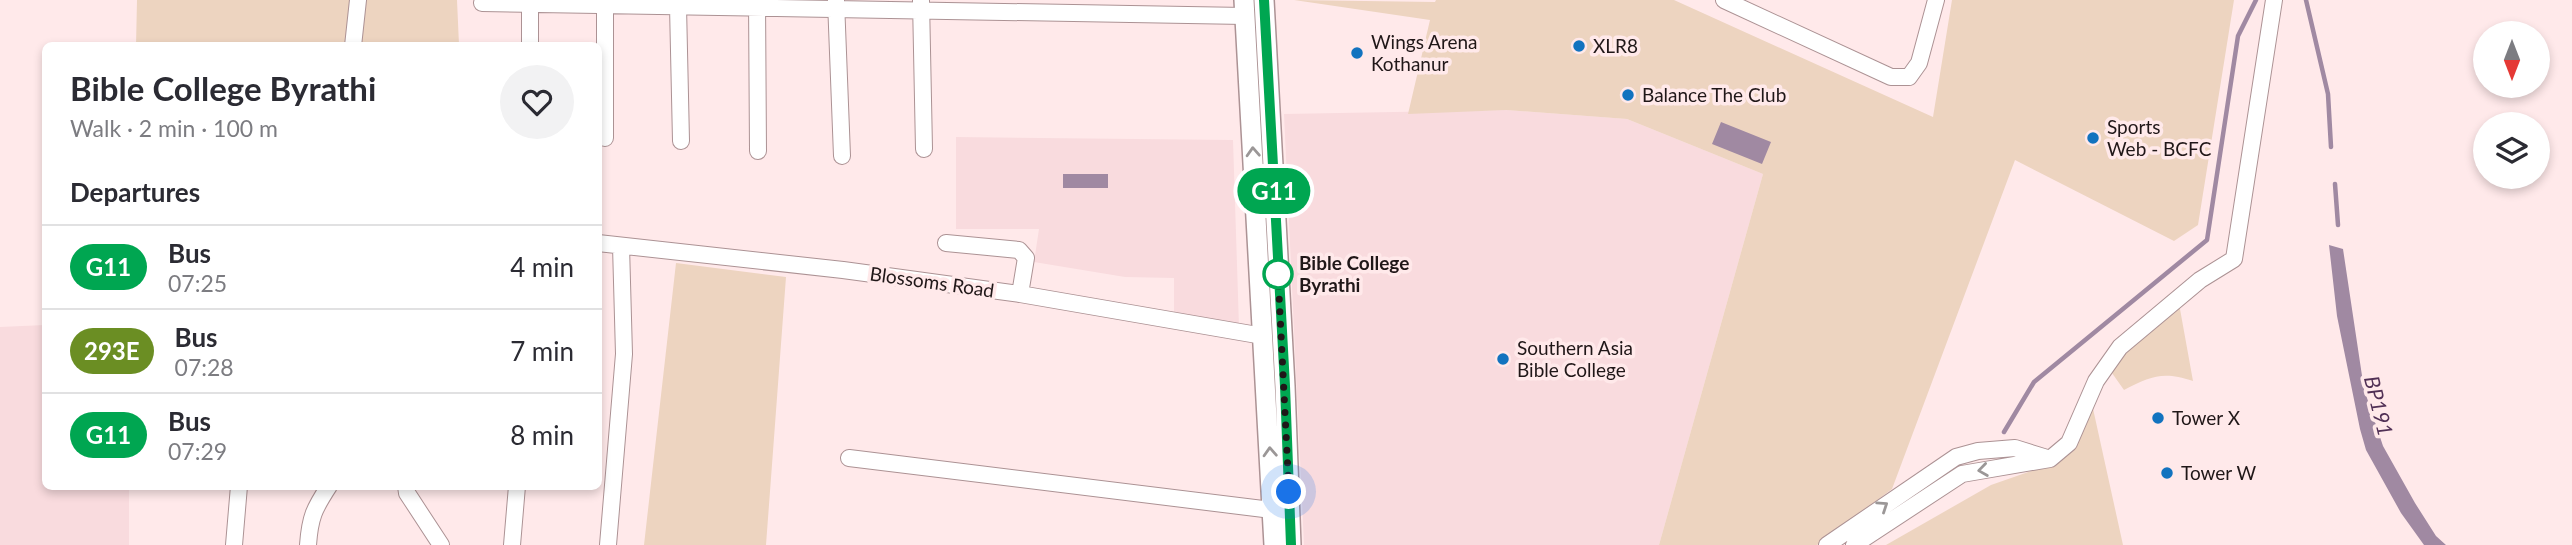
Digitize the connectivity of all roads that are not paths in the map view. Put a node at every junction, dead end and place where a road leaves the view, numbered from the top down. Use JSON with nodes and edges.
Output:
{"nodes":[{"id":1,"x":358,"y":0,"type":"edge"},
{"id":2,"x":1264,"y":0,"type":"edge"},
{"id":3,"x":1724,"y":0,"type":"edge"},
{"id":4,"x":1936,"y":0,"type":"edge"},
{"id":5,"x":2274,"y":0,"type":"edge"},
{"id":6,"x":482,"y":3,"type":"dead end"},
{"id":7,"x":530,"y":4,"type":"junction"},
{"id":8,"x":757,"y":4,"type":"edge"},
{"id":9,"x":836,"y":4,"type":"edge"},
{"id":10,"x":605,"y":5,"type":"junction"},
{"id":11,"x":921,"y":5,"type":"edge"},
{"id":12,"x":678,"y":6,"type":"junction"},
{"id":13,"x":1244,"y":8,"type":"edge"},
{"id":14,"x":353,"y":42,"type":"edge"},
{"id":15,"x":530,"y":42,"type":"edge"},
{"id":16,"x":605,"y":138,"type":"dead end"},
{"id":17,"x":681,"y":141,"type":"dead end"},
{"id":18,"x":924,"y":149,"type":"dead end"},
{"id":19,"x":758,"y":151,"type":"dead end"},
{"id":20,"x":842,"y":156,"type":"dead end"},
{"id":21,"x":946,"y":243,"type":"dead end"},
{"id":22,"x":602,"y":244,"type":"edge"},
{"id":23,"x":621,"y":246,"type":"junction"},
{"id":24,"x":1020,"y":294,"type":"junction"},
{"id":25,"x":1263,"y":336,"type":"junction"},
{"id":26,"x":1276,"y":386,"type":"junction"},
{"id":27,"x":849,"y":458,"type":"dead end"},
{"id":28,"x":2050,"y":459,"type":"junction"},
{"id":29,"x":239,"y":490,"type":"edge"},
{"id":30,"x":327,"y":490,"type":"edge"},
{"id":31,"x":407,"y":490,"type":"edge"},
{"id":32,"x":517,"y":490,"type":"edge"},
{"id":33,"x":1272,"y":510,"type":"junction"},
{"id":34,"x":234,"y":545,"type":"edge"},
{"id":35,"x":308,"y":545,"type":"edge"},
{"id":36,"x":441,"y":545,"type":"edge"},
{"id":37,"x":512,"y":545,"type":"edge"},
{"id":38,"x":608,"y":545,"type":"edge"},
{"id":39,"x":1274,"y":545,"type":"edge"},
{"id":40,"x":1291,"y":545,"type":"edge"},
{"id":41,"x":1827,"y":545,"type":"edge"},
{"id":42,"x":1854,"y":545,"type":"edge"}],
"edges":[{"from":1,"to":14,"type":"street"},
{"from":2,"to":26,"type":"main road"},
{"from":3,"to":4,"type":"street"},
{"from":5,"to":28,"type":"street"},
{"from":6,"to":7,"type":"street"},
{"from":7,"to":10,"type":"street"},
{"from":7,"to":15,"type":"street"},
{"from":8,"to":9,"type":"street"},
{"from":8,"to":12,"type":"street"},
{"from":8,"to":19,"type":"street"},
{"from":9,"to":11,"type":"street"},
{"from":9,"to":20,"type":"street"},
{"from":10,"to":12,"type":"street"},
{"from":10,"to":16,"type":"street"},
{"from":11,"to":13,"type":"street"},
{"from":11,"to":18,"type":"street"},
{"from":12,"to":17,"type":"street"},
{"from":25,"to":13,"type":"main road","one_way":true},
{"from":21,"to":24,"type":"street"},
{"from":22,"to":23,"type":"street","name":"Blossoms Road"},
{"from":23,"to":24,"type":"street","name":"Blossoms Road"},
{"from":23,"to":38,"type":"street"},
{"from":24,"to":25,"type":"street","name":"Blossoms Road"},
{"from":25,"to":26,"type":"main road"},
{"from":33,"to":26,"type":"main road","one_way":true},
{"from":26,"to":40,"type":"main road"},
{"from":27,"to":33,"type":"street"},
{"from":41,"to":28,"type":"street","one_way":true},
{"from":28,"to":42,"type":"street","one_way":true},
{"from":29,"to":34,"type":"street"},
{"from":30,"to":35,"type":"street"},
{"from":31,"to":36,"type":"street"},
{"from":32,"to":37,"type":"street"},
{"from":33,"to":39,"type":"main road"}]}
